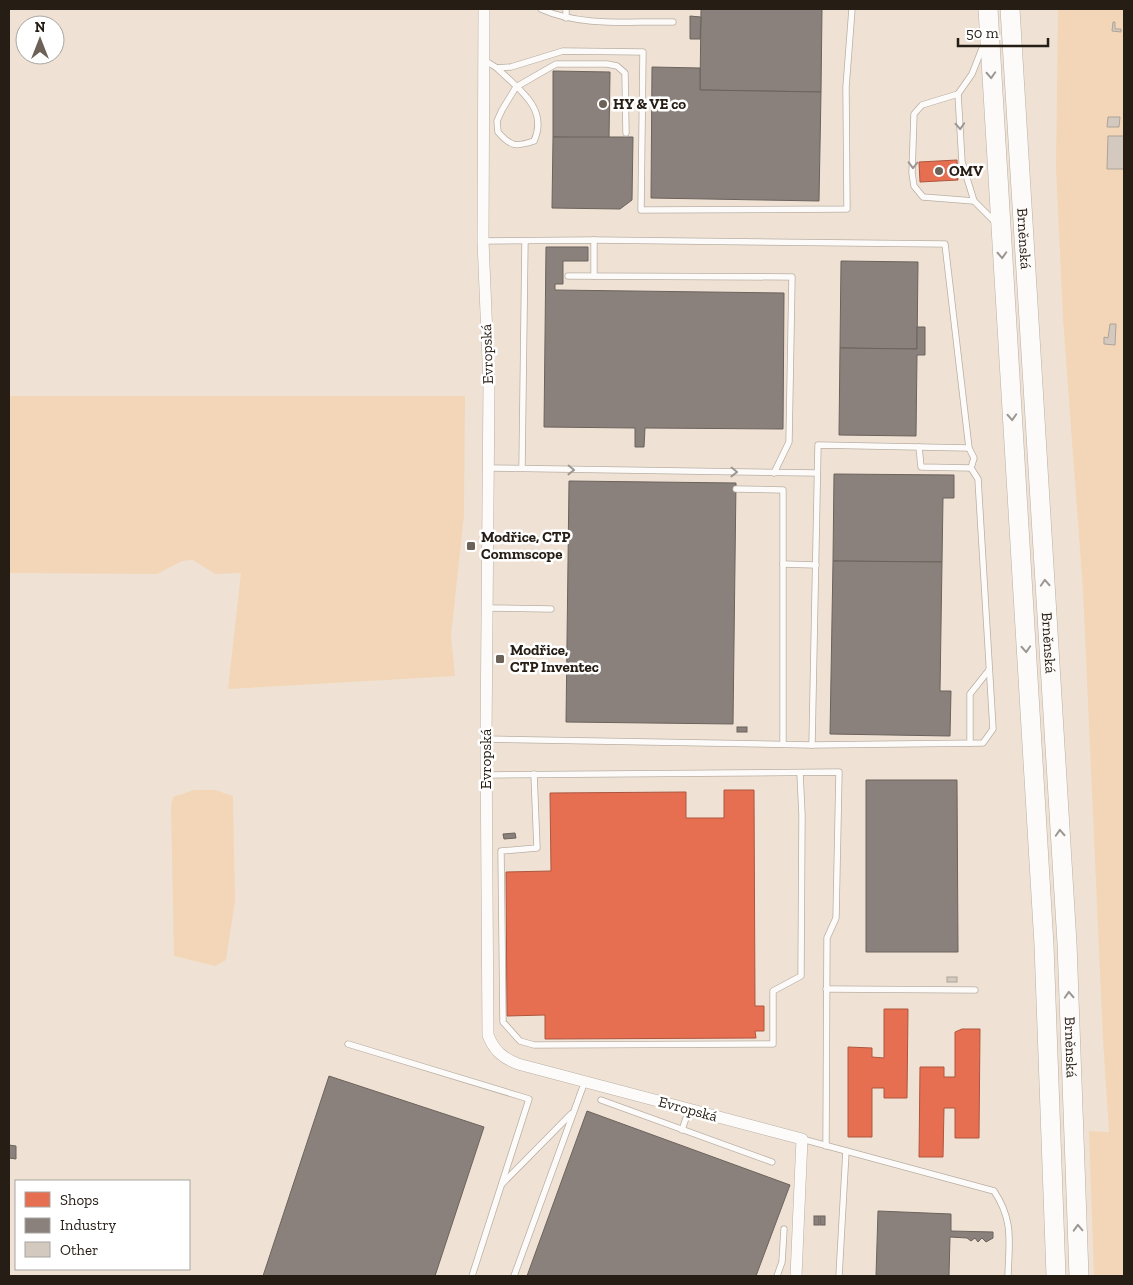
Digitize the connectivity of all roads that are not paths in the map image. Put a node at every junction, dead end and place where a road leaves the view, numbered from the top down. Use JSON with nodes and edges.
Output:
{"nodes":[{"id":1,"x":484,"y":9,"type":"edge"},
{"id":2,"x":541,"y":9,"type":"edge"},
{"id":3,"x":566,"y":9,"type":"edge"},
{"id":4,"x":852,"y":9,"type":"edge"},
{"id":5,"x":988,"y":9,"type":"edge"},
{"id":6,"x":1010,"y":9,"type":"edge"},
{"id":7,"x":566,"y":18,"type":"junction"},
{"id":8,"x":673,"y":22,"type":"dead end"},
{"id":9,"x":989,"y":32,"type":"junction"},
{"id":10,"x":483,"y":59,"type":"junction"},
{"id":11,"x":497,"y":68,"type":"junction"},
{"id":12,"x":516,"y":87,"type":"junction"},
{"id":13,"x":958,"y":94,"type":"junction"},
{"id":14,"x":626,"y":133,"type":"dead end"},
{"id":15,"x":974,"y":201,"type":"junction"},
{"id":16,"x":1000,"y":227,"type":"junction"},
{"id":17,"x":594,"y":240,"type":"junction"},
{"id":18,"x":483,"y":241,"type":"junction"},
{"id":19,"x":525,"y":241,"type":"junction"},
{"id":20,"x":568,"y":276,"type":"dead end"},
{"id":21,"x":594,"y":276,"type":"junction"},
{"id":22,"x":919,"y":447,"type":"junction"},
{"id":23,"x":969,"y":448,"type":"junction"},
{"id":24,"x":488,"y":468,"type":"junction"},
{"id":25,"x":522,"y":468,"type":"junction"},
{"id":26,"x":971,"y":468,"type":"junction"},
{"id":27,"x":774,"y":472,"type":"junction"},
{"id":28,"x":817,"y":473,"type":"junction"},
{"id":29,"x":736,"y":489,"type":"dead end"},
{"id":30,"x":783,"y":564,"type":"junction"},
{"id":31,"x":816,"y":565,"type":"junction"},
{"id":32,"x":486,"y":608,"type":"junction"},
{"id":33,"x":551,"y":609,"type":"dead end"},
{"id":34,"x":989,"y":670,"type":"junction"},
{"id":35,"x":486,"y":739,"type":"junction"},
{"id":36,"x":970,"y":743,"type":"junction"},
{"id":37,"x":783,"y":744,"type":"junction"},
{"id":38,"x":812,"y":745,"type":"junction"},
{"id":39,"x":800,"y":773,"type":"junction"},
{"id":40,"x":534,"y":774,"type":"junction"},
{"id":41,"x":486,"y":775,"type":"junction"},
{"id":42,"x":826,"y":989,"type":"junction"},
{"id":43,"x":975,"y":990,"type":"dead end"},
{"id":44,"x":348,"y":1044,"type":"dead end"},
{"id":45,"x":585,"y":1081,"type":"junction"},
{"id":46,"x":601,"y":1100,"type":"dead end"},
{"id":47,"x":689,"y":1109,"type":"junction"},
{"id":48,"x":573,"y":1113,"type":"junction"},
{"id":49,"x":682,"y":1130,"type":"junction"},
{"id":50,"x":802,"y":1139,"type":"junction"},
{"id":51,"x":826,"y":1146,"type":"junction"},
{"id":52,"x":846,"y":1151,"type":"junction"},
{"id":53,"x":772,"y":1162,"type":"dead end"},
{"id":54,"x":501,"y":1186,"type":"junction"},
{"id":55,"x":784,"y":1229,"type":"dead end"},
{"id":56,"x":472,"y":1276,"type":"edge"},
{"id":57,"x":514,"y":1276,"type":"edge"},
{"id":58,"x":777,"y":1276,"type":"edge"},
{"id":59,"x":796,"y":1276,"type":"edge"},
{"id":60,"x":840,"y":1276,"type":"edge"},
{"id":61,"x":1008,"y":1276,"type":"edge"},
{"id":62,"x":1056,"y":1276,"type":"edge"},
{"id":63,"x":1079,"y":1276,"type":"edge"}],
"edges":[{"from":1,"to":10,"type":"street","name":"Evropská"},
{"from":2,"to":7,"type":"lane"},
{"from":3,"to":7,"type":"lane"},
{"from":4,"to":11,"type":"lane"},
{"from":5,"to":9,"type":"highway","name":"Brněnská"},
{"from":63,"to":6,"type":"highway","name":"Brněnská","one_way":true},
{"from":7,"to":8,"type":"lane"},
{"from":9,"to":13,"type":"lane"},
{"from":9,"to":16,"type":"highway","name":"Brněnská","one_way":true},
{"from":10,"to":11,"type":"lane"},
{"from":10,"to":18,"type":"street","name":"Evropská"},
{"from":11,"to":12,"type":"lane"},
{"from":12,"to":12,"type":"lane"},
{"from":12,"to":14,"type":"lane"},
{"from":13,"to":15,"type":"lane","one_way":true},
{"from":13,"to":15,"type":"lane","one_way":true},
{"from":15,"to":16,"type":"lane"},
{"from":16,"to":62,"type":"highway","name":"Brněnská","one_way":true},
{"from":17,"to":19,"type":"lane"},
{"from":17,"to":21,"type":"lane"},
{"from":17,"to":23,"type":"lane"},
{"from":18,"to":19,"type":"lane"},
{"from":18,"to":24,"type":"street","name":"Evropská"},
{"from":19,"to":25,"type":"lane"},
{"from":20,"to":21,"type":"lane"},
{"from":21,"to":27,"type":"lane"},
{"from":22,"to":23,"type":"lane"},
{"from":22,"to":26,"type":"lane"},
{"from":22,"to":28,"type":"lane"},
{"from":23,"to":26,"type":"lane"},
{"from":24,"to":25,"type":"lane"},
{"from":24,"to":32,"type":"street","name":"Evropská"},
{"from":25,"to":27,"type":"lane","one_way":true},
{"from":26,"to":34,"type":"lane"},
{"from":27,"to":28,"type":"lane"},
{"from":28,"to":31,"type":"lane"},
{"from":29,"to":30,"type":"lane"},
{"from":30,"to":31,"type":"lane"},
{"from":30,"to":37,"type":"lane"},
{"from":31,"to":38,"type":"lane"},
{"from":32,"to":33,"type":"lane"},
{"from":32,"to":35,"type":"street","name":"Evropská"},
{"from":34,"to":36,"type":"lane"},
{"from":34,"to":36,"type":"lane"},
{"from":35,"to":37,"type":"lane"},
{"from":35,"to":41,"type":"street","name":"Evropská"},
{"from":36,"to":38,"type":"lane"},
{"from":37,"to":38,"type":"lane"},
{"from":39,"to":40,"type":"lane"},
{"from":39,"to":40,"type":"lane"},
{"from":39,"to":42,"type":"lane"},
{"from":40,"to":41,"type":"lane"},
{"from":41,"to":45,"type":"street","name":"Evropská"},
{"from":42,"to":43,"type":"lane"},
{"from":42,"to":51,"type":"lane"},
{"from":44,"to":54,"type":"lane"},
{"from":45,"to":47,"type":"street","name":"Evropská"},
{"from":45,"to":48,"type":"lane"},
{"from":46,"to":49,"type":"lane"},
{"from":47,"to":49,"type":"lane"},
{"from":47,"to":50,"type":"street","name":"Evropská"},
{"from":48,"to":54,"type":"lane"},
{"from":48,"to":57,"type":"lane"},
{"from":49,"to":53,"type":"lane"},
{"from":50,"to":51,"type":"lane"},
{"from":50,"to":59,"type":"street"},
{"from":51,"to":52,"type":"lane"},
{"from":52,"to":60,"type":"lane"},
{"from":52,"to":61,"type":"lane"},
{"from":54,"to":56,"type":"lane"},
{"from":55,"to":58,"type":"lane"}]}
